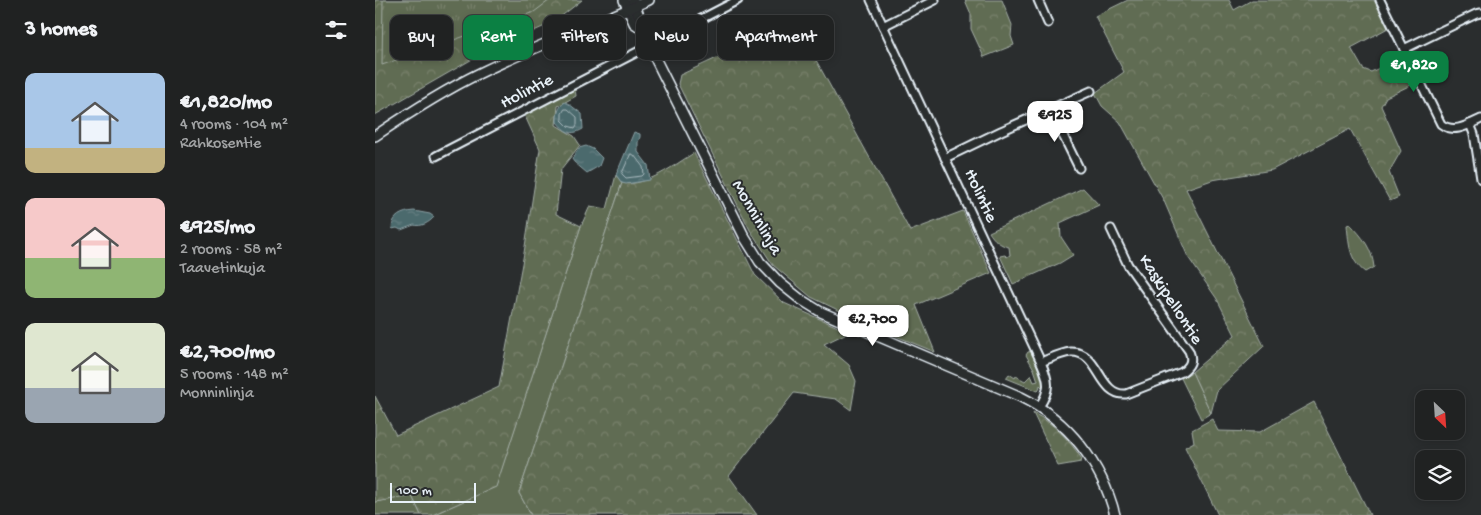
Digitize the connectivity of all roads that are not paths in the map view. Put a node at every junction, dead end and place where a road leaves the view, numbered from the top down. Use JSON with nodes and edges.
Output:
{"nodes":[{"id":1,"x":649,"y":0,"type":"edge"},
{"id":2,"x":738,"y":0,"type":"edge"},
{"id":3,"x":871,"y":0,"type":"edge"},
{"id":4,"x":935,"y":0,"type":"edge"},
{"id":5,"x":1039,"y":0,"type":"edge"},
{"id":6,"x":1379,"y":0,"type":"edge"},
{"id":7,"x":630,"y":4,"type":"edge"},
{"id":8,"x":1481,"y":13,"type":"edge"},
{"id":9,"x":707,"y":15,"type":"edge"},
{"id":10,"x":1048,"y":23,"type":"dead end"},
{"id":11,"x":636,"y":24,"type":"edge"},
{"id":12,"x":883,"y":26,"type":"junction"},
{"id":13,"x":1404,"y":49,"type":"junction"},
{"id":14,"x":636,"y":53,"type":"edge"},
{"id":15,"x":656,"y":60,"type":"edge"},
{"id":16,"x":1091,"y":91,"type":"dead end"},
{"id":17,"x":1050,"y":109,"type":"junction"},
{"id":18,"x":1481,"y":119,"type":"edge"},
{"id":19,"x":1470,"y":124,"type":"junction"},
{"id":20,"x":375,"y":136,"type":"edge"},
{"id":21,"x":436,"y":156,"type":"dead end"},
{"id":22,"x":945,"y":158,"type":"junction"},
{"id":23,"x":1079,"y":168,"type":"dead end"},
{"id":24,"x":1481,"y":179,"type":"edge"},
{"id":25,"x":1111,"y":229,"type":"dead end"},
{"id":26,"x":1041,"y":362,"type":"junction"},
{"id":27,"x":1039,"y":406,"type":"junction"},
{"id":28,"x":1115,"y":515,"type":"edge"}],
"edges":[{"from":1,"to":7,"type":"street"},
{"from":2,"to":9,"type":"street","name":"Holintie"},
{"from":3,"to":12,"type":"street","name":"Holintie"},
{"from":4,"to":12,"type":"street"},
{"from":5,"to":10,"type":"street"},
{"from":6,"to":13,"type":"street"},
{"from":7,"to":11,"type":"street","name":"Monninlinja"},
{"from":7,"to":20,"type":"street"},
{"from":8,"to":13,"type":"street"},
{"from":12,"to":22,"type":"street","name":"Holintie"},
{"from":13,"to":19,"type":"street"},
{"from":14,"to":21,"type":"street","name":"Holintie"},
{"from":15,"to":27,"type":"street","name":"Monninlinja"},
{"from":16,"to":17,"type":"street"},
{"from":17,"to":22,"type":"street"},
{"from":17,"to":23,"type":"street"},
{"from":18,"to":19,"type":"street"},
{"from":19,"to":24,"type":"street"},
{"from":22,"to":26,"type":"street","name":"Holintie"},
{"from":25,"to":26,"type":"street","name":"Kaskipellontie"},
{"from":26,"to":27,"type":"street","name":"Holintie"},
{"from":27,"to":28,"type":"street","name":"Monninlinja"}]}
